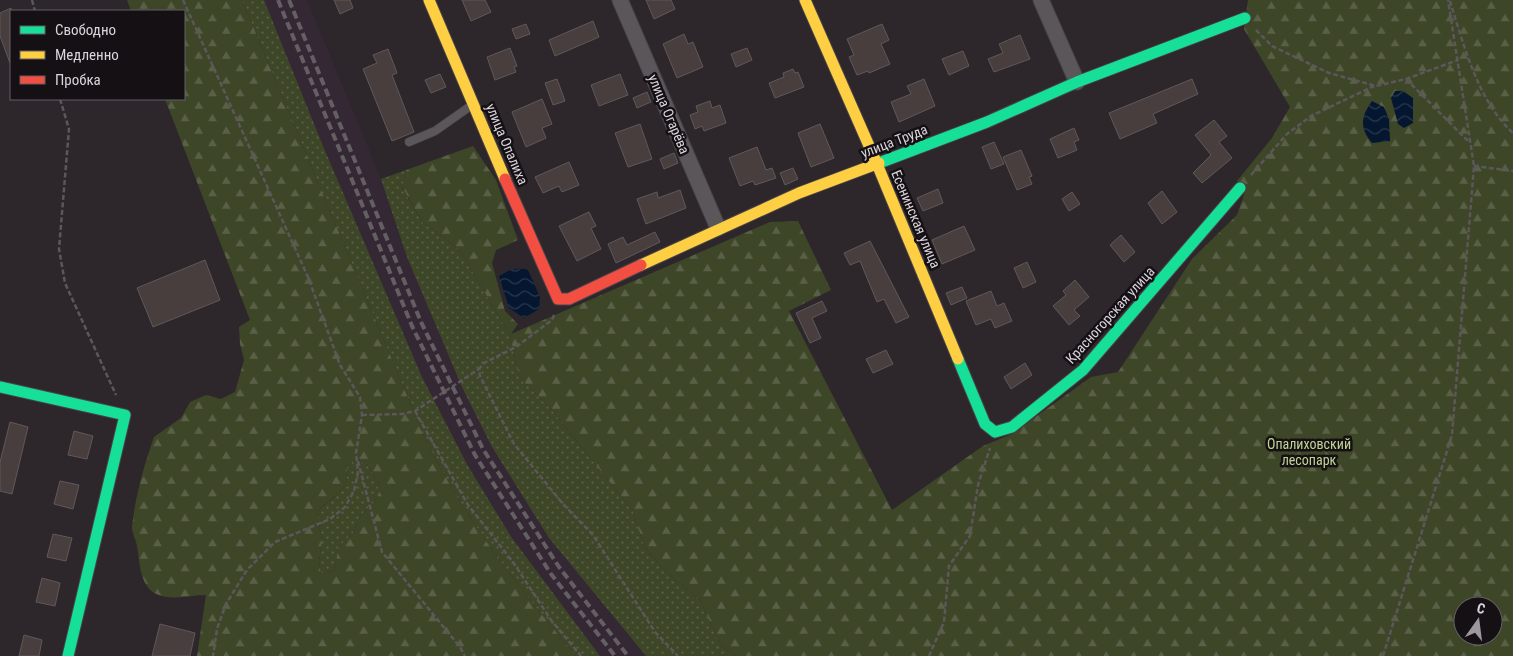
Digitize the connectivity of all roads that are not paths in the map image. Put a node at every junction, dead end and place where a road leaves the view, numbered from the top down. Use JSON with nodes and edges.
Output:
{"nodes":[{"id":1,"x":429,"y":0,"type":"edge"},
{"id":2,"x":620,"y":0,"type":"edge"},
{"id":3,"x":805,"y":0,"type":"edge"},
{"id":4,"x":1041,"y":0,"type":"edge"},
{"id":5,"x":1245,"y":18,"type":"road end"},
{"id":6,"x":1077,"y":82,"type":"junction"},
{"id":7,"x":474,"y":104,"type":"junction"},
{"id":8,"x":409,"y":142,"type":"dead end"},
{"id":9,"x":877,"y":164,"type":"junction"},
{"id":10,"x":1240,"y":188,"type":"road end"},
{"id":11,"x":718,"y":228,"type":"junction"},
{"id":12,"x":558,"y":299,"type":"joint"},
{"id":13,"x":0,"y":386,"type":"edge"},
{"id":14,"x":995,"y":432,"type":"joint"},
{"id":15,"x":68,"y":656,"type":"edge"}],
"edges":[{"from":1,"to":7,"type":"street","name":"улица Опалиха"},
{"from":2,"to":11,"type":"street","name":"улица Огарёва"},
{"from":3,"to":9,"type":"street","name":"Есенинская улица"},
{"from":4,"to":6,"type":"street"},
{"from":5,"to":6,"type":"street","name":"улица Труда"},
{"from":6,"to":9,"type":"street","name":"улица Труда"},
{"from":7,"to":8,"type":"lane"},
{"from":7,"to":12,"type":"street","name":"улица Опалиха"},
{"from":9,"to":11,"type":"street","name":"улица Труда"},
{"from":9,"to":14,"type":"street","name":"Есенинская улица"},
{"from":10,"to":14,"type":"street","name":"Красногорская улица"},
{"from":11,"to":12,"type":"street","name":"улица Труда"},
{"from":13,"to":15,"type":"street"}]}
